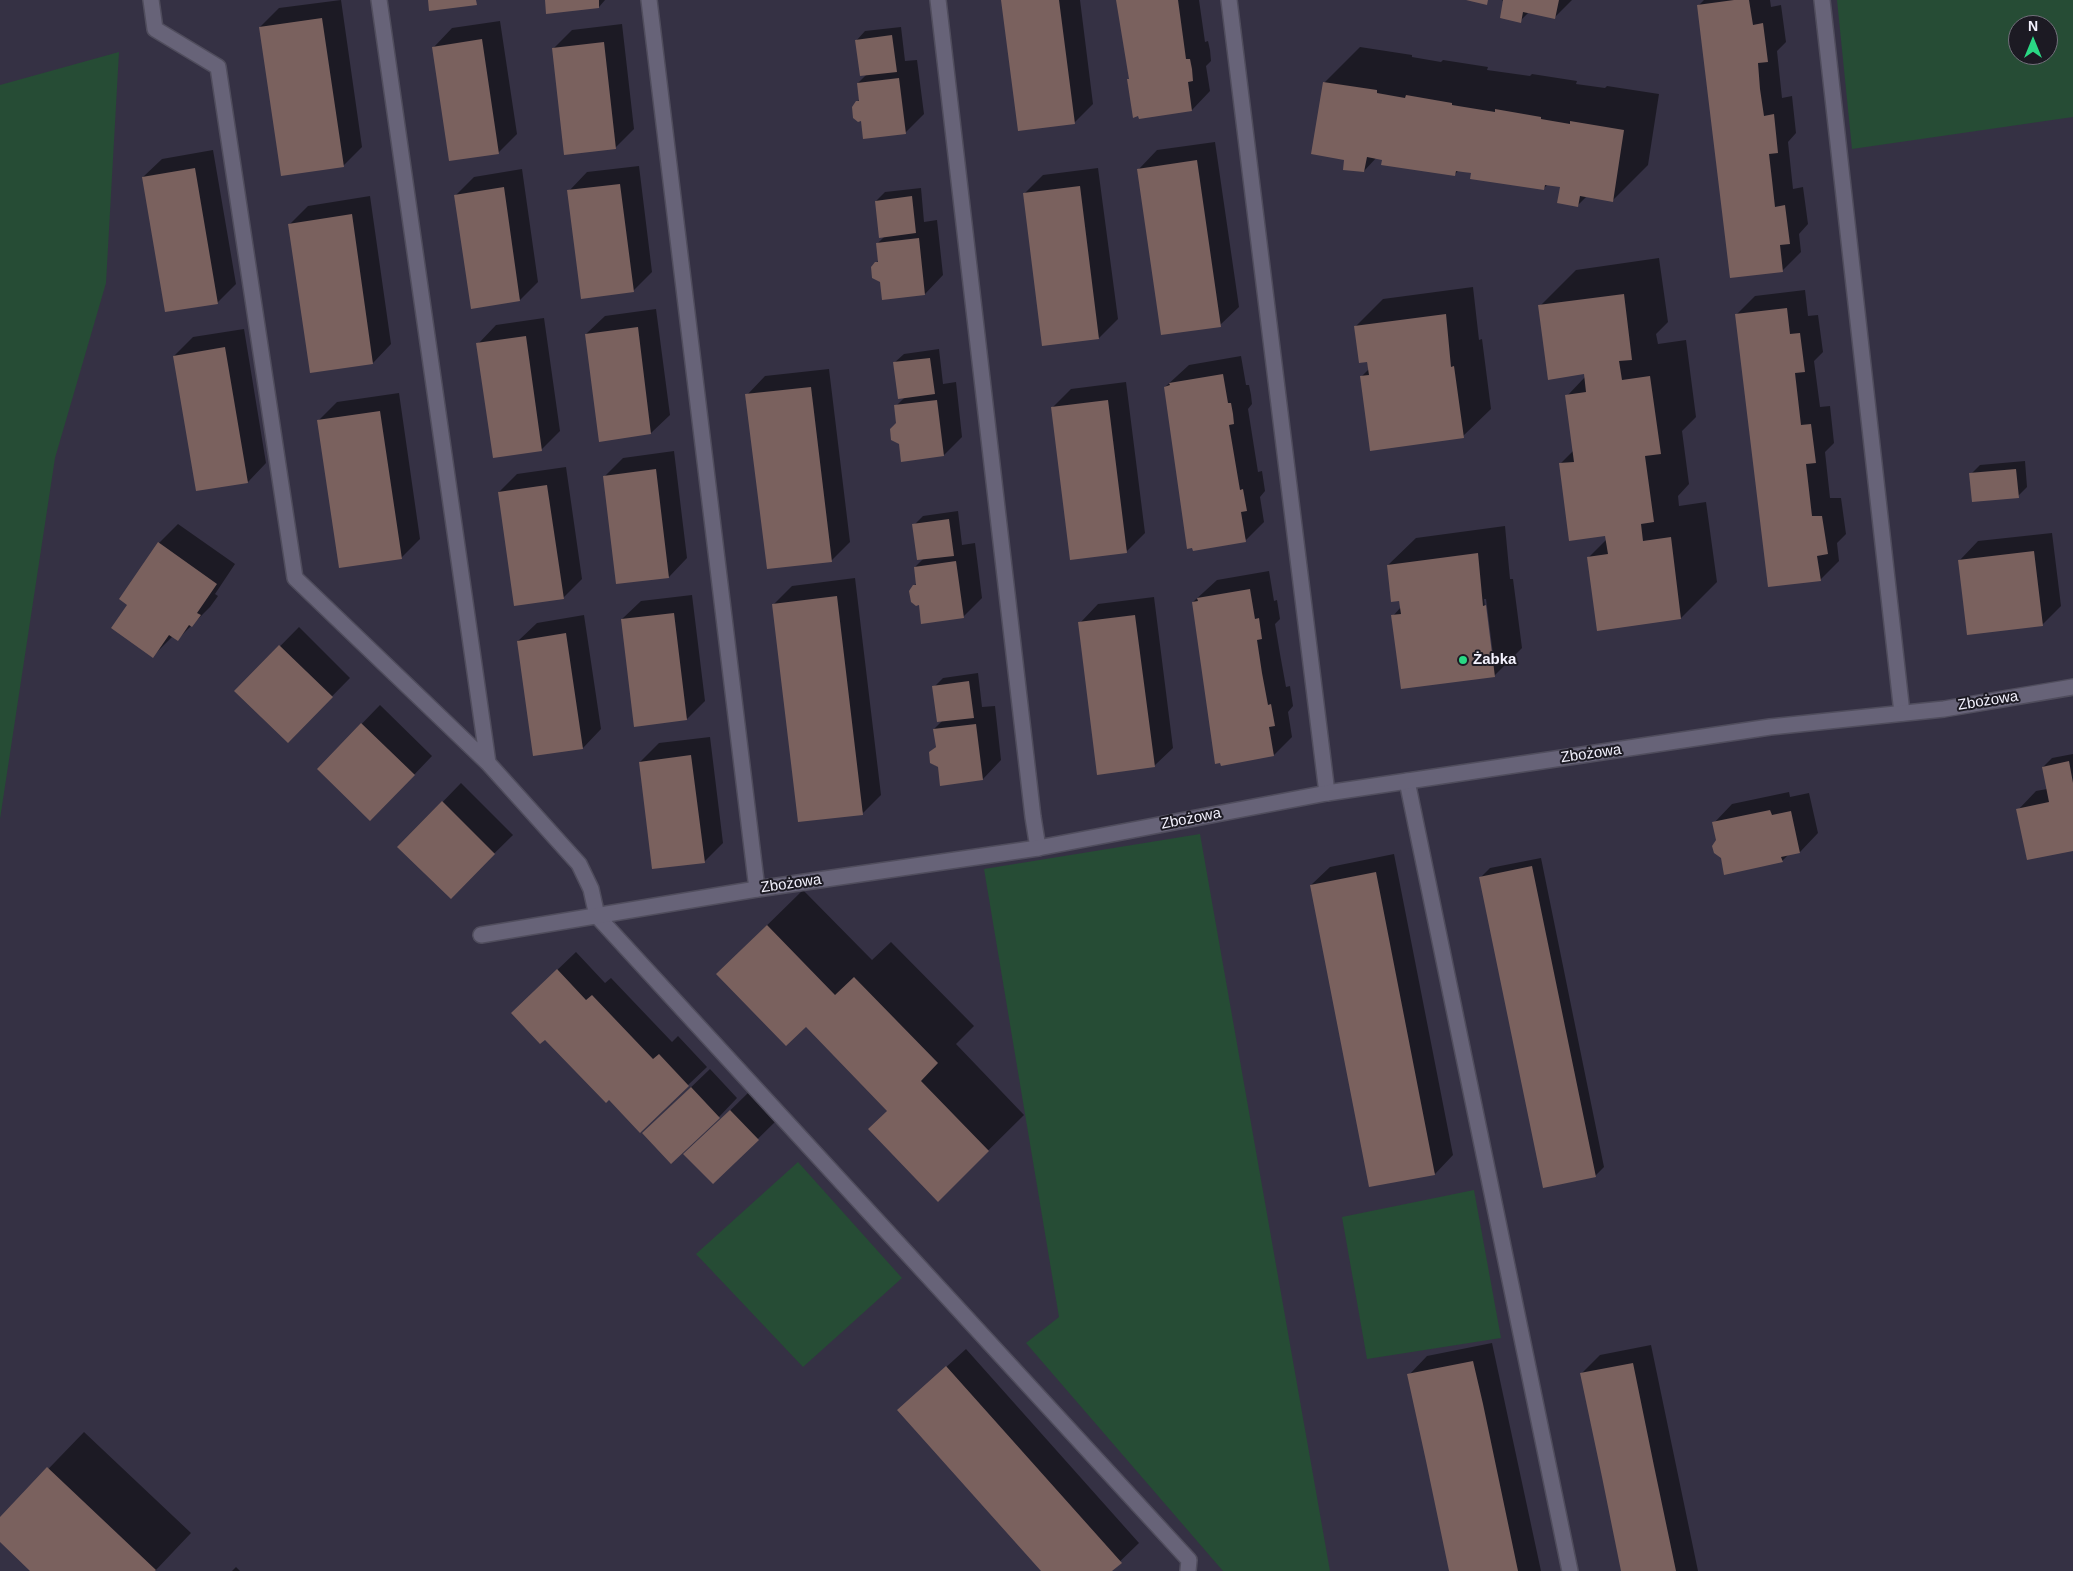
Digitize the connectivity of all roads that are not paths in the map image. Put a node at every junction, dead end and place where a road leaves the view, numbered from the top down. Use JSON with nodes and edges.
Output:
{"nodes":[{"id":1,"x":151,"y":0,"type":"edge"},
{"id":2,"x":379,"y":0,"type":"edge"},
{"id":3,"x":649,"y":0,"type":"edge"},
{"id":4,"x":938,"y":0,"type":"edge"},
{"id":5,"x":1229,"y":0,"type":"edge"},
{"id":6,"x":1822,"y":0,"type":"edge"},
{"id":7,"x":2073,"y":688,"type":"edge"},
{"id":8,"x":1902,"y":713,"type":"junction"},
{"id":9,"x":488,"y":763,"type":"junction"},
{"id":10,"x":1407,"y":781,"type":"junction"},
{"id":11,"x":1327,"y":793,"type":"junction"},
{"id":12,"x":1038,"y":848,"type":"junction"},
{"id":13,"x":757,"y":889,"type":"junction"},
{"id":14,"x":596,"y":916,"type":"junction"},
{"id":15,"x":481,"y":935,"type":"dead end"},
{"id":16,"x":1188,"y":1571,"type":"edge"},
{"id":17,"x":1570,"y":1571,"type":"edge"}],
"edges":[{"from":1,"to":9,"type":"street"},
{"from":2,"to":9,"type":"street"},
{"from":3,"to":13,"type":"street"},
{"from":4,"to":12,"type":"street"},
{"from":5,"to":11,"type":"street"},
{"from":6,"to":8,"type":"street"},
{"from":7,"to":8,"type":"street","name":"Zbożowa"},
{"from":8,"to":10,"type":"street","name":"Zbożowa"},
{"from":9,"to":14,"type":"street"},
{"from":10,"to":11,"type":"street","name":"Zbożowa"},
{"from":10,"to":17,"type":"street"},
{"from":11,"to":12,"type":"street","name":"Zbożowa"},
{"from":12,"to":13,"type":"street","name":"Zbożowa"},
{"from":13,"to":14,"type":"street","name":"Zbożowa"},
{"from":14,"to":15,"type":"street","name":"Zbożowa"},
{"from":14,"to":16,"type":"street"}]}
